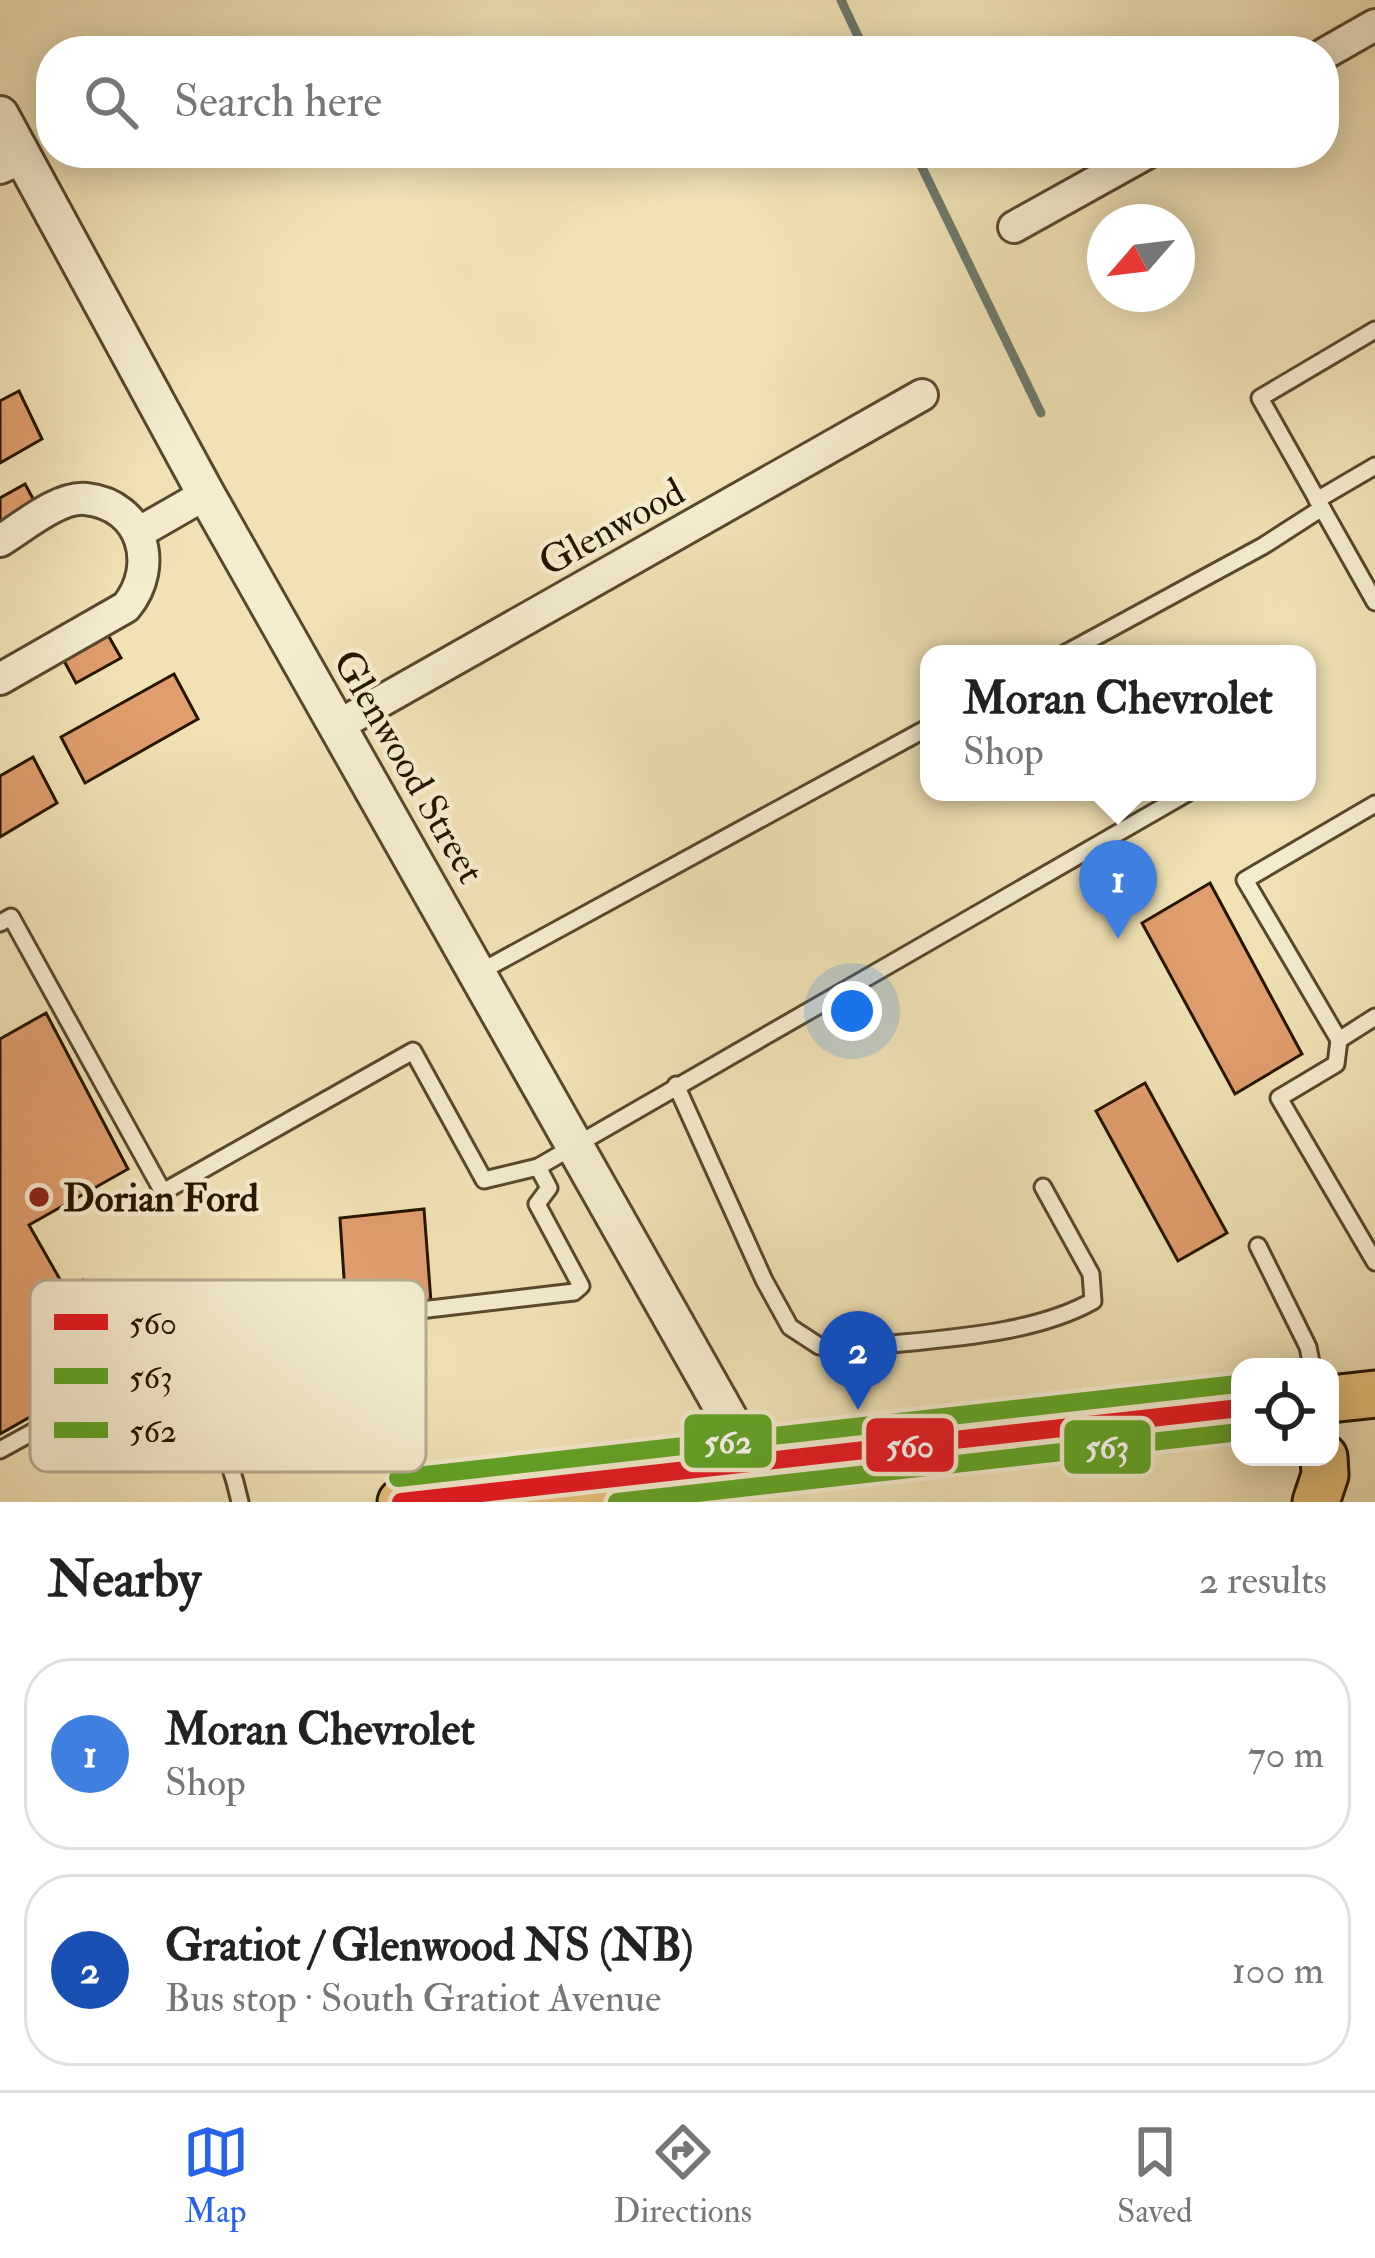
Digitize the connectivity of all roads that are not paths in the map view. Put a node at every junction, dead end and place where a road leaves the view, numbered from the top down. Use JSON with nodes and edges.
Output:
{"nodes":[{"id":1,"x":1375,"y":25,"type":"edge"},
{"id":2,"x":1339,"y":45,"type":"edge"},
{"id":3,"x":0,"y":115,"type":"edge"},
{"id":4,"x":11,"y":163,"type":"edge"},
{"id":5,"x":1120,"y":168,"type":"edge"},
{"id":6,"x":1014,"y":227,"type":"dead end"},
{"id":7,"x":1375,"y":330,"type":"edge"},
{"id":8,"x":922,"y":395,"type":"dead end"},
{"id":9,"x":1375,"y":466,"type":"edge"},
{"id":10,"x":206,"y":494,"type":"junction"},
{"id":11,"x":1320,"y":504,"type":"junction"},
{"id":12,"x":138,"y":533,"type":"junction"},
{"id":13,"x":0,"y":541,"type":"edge"},
{"id":14,"x":1375,"y":602,"type":"edge"},
{"id":15,"x":1081,"y":645,"type":"edge"},
{"id":16,"x":0,"y":679,"type":"edge"},
{"id":17,"x":339,"y":725,"type":"junction"},
{"id":18,"x":920,"y":732,"type":"edge"},
{"id":19,"x":1174,"y":801,"type":"edge"},
{"id":20,"x":1375,"y":804,"type":"edge"},
{"id":21,"x":0,"y":923,"type":"edge"},
{"id":22,"x":478,"y":973,"type":"junction"},
{"id":23,"x":1375,"y":1016,"type":"edge"},
{"id":24,"x":1339,"y":1040,"type":"junction"},
{"id":25,"x":676,"y":1085,"type":"junction"},
{"id":26,"x":575,"y":1145,"type":"junction"},
{"id":27,"x":538,"y":1167,"type":"junction"},
{"id":28,"x":1043,"y":1186,"type":"dead end"},
{"id":29,"x":1258,"y":1246,"type":"dead end"},
{"id":30,"x":1375,"y":1262,"type":"edge"},
{"id":31,"x":426,"y":1309,"type":"edge"},
{"id":32,"x":1310,"y":1358,"type":"edge"},
{"id":33,"x":1375,"y":1394,"type":"edge"},
{"id":34,"x":1339,"y":1398,"type":"edge"},
{"id":35,"x":1231,"y":1409,"type":"edge"},
{"id":36,"x":30,"y":1434,"type":"edge"},
{"id":37,"x":0,"y":1450,"type":"edge"},
{"id":38,"x":742,"y":1461,"type":"junction"},
{"id":39,"x":1324,"y":1466,"type":"edge"},
{"id":40,"x":234,"y":1472,"type":"edge"},
{"id":41,"x":240,"y":1502,"type":"edge"},
{"id":42,"x":400,"y":1502,"type":"edge"},
{"id":43,"x":1316,"y":1502,"type":"edge"}],
"edges":[{"from":1,"to":2,"type":"street"},
{"from":3,"to":4,"type":"street","name":"Glenwood Street"},
{"from":4,"to":10,"type":"street","name":"Glenwood Street"},
{"from":5,"to":6,"type":"street"},
{"from":7,"to":11,"type":"lane"},
{"from":8,"to":17,"type":"street","name":"Glenwood"},
{"from":9,"to":11,"type":"lane"},
{"from":10,"to":12,"type":"street"},
{"from":10,"to":17,"type":"street","name":"Glenwood Street"},
{"from":11,"to":14,"type":"lane"},
{"from":11,"to":15,"type":"lane"},
{"from":12,"to":13,"type":"street"},
{"from":12,"to":16,"type":"street"},
{"from":17,"to":22,"type":"street","name":"Glenwood Street"},
{"from":18,"to":22,"type":"lane"},
{"from":19,"to":25,"type":"lane"},
{"from":20,"to":24,"type":"lane"},
{"from":21,"to":27,"type":"lane"},
{"from":22,"to":26,"type":"street","name":"Glenwood Street"},
{"from":23,"to":24,"type":"lane"},
{"from":24,"to":30,"type":"lane"},
{"from":25,"to":26,"type":"lane"},
{"from":25,"to":28,"type":"lane"},
{"from":26,"to":27,"type":"lane"},
{"from":26,"to":38,"type":"street","name":"Glenwood Street"},
{"from":27,"to":31,"type":"lane"},
{"from":29,"to":32,"type":"lane"},
{"from":33,"to":34,"type":"main road"},
{"from":35,"to":38,"type":"main road"},
{"from":36,"to":37,"type":"lane"},
{"from":38,"to":42,"type":"main road"},
{"from":39,"to":43,"type":"main road"},
{"from":40,"to":41,"type":"lane"}]}
